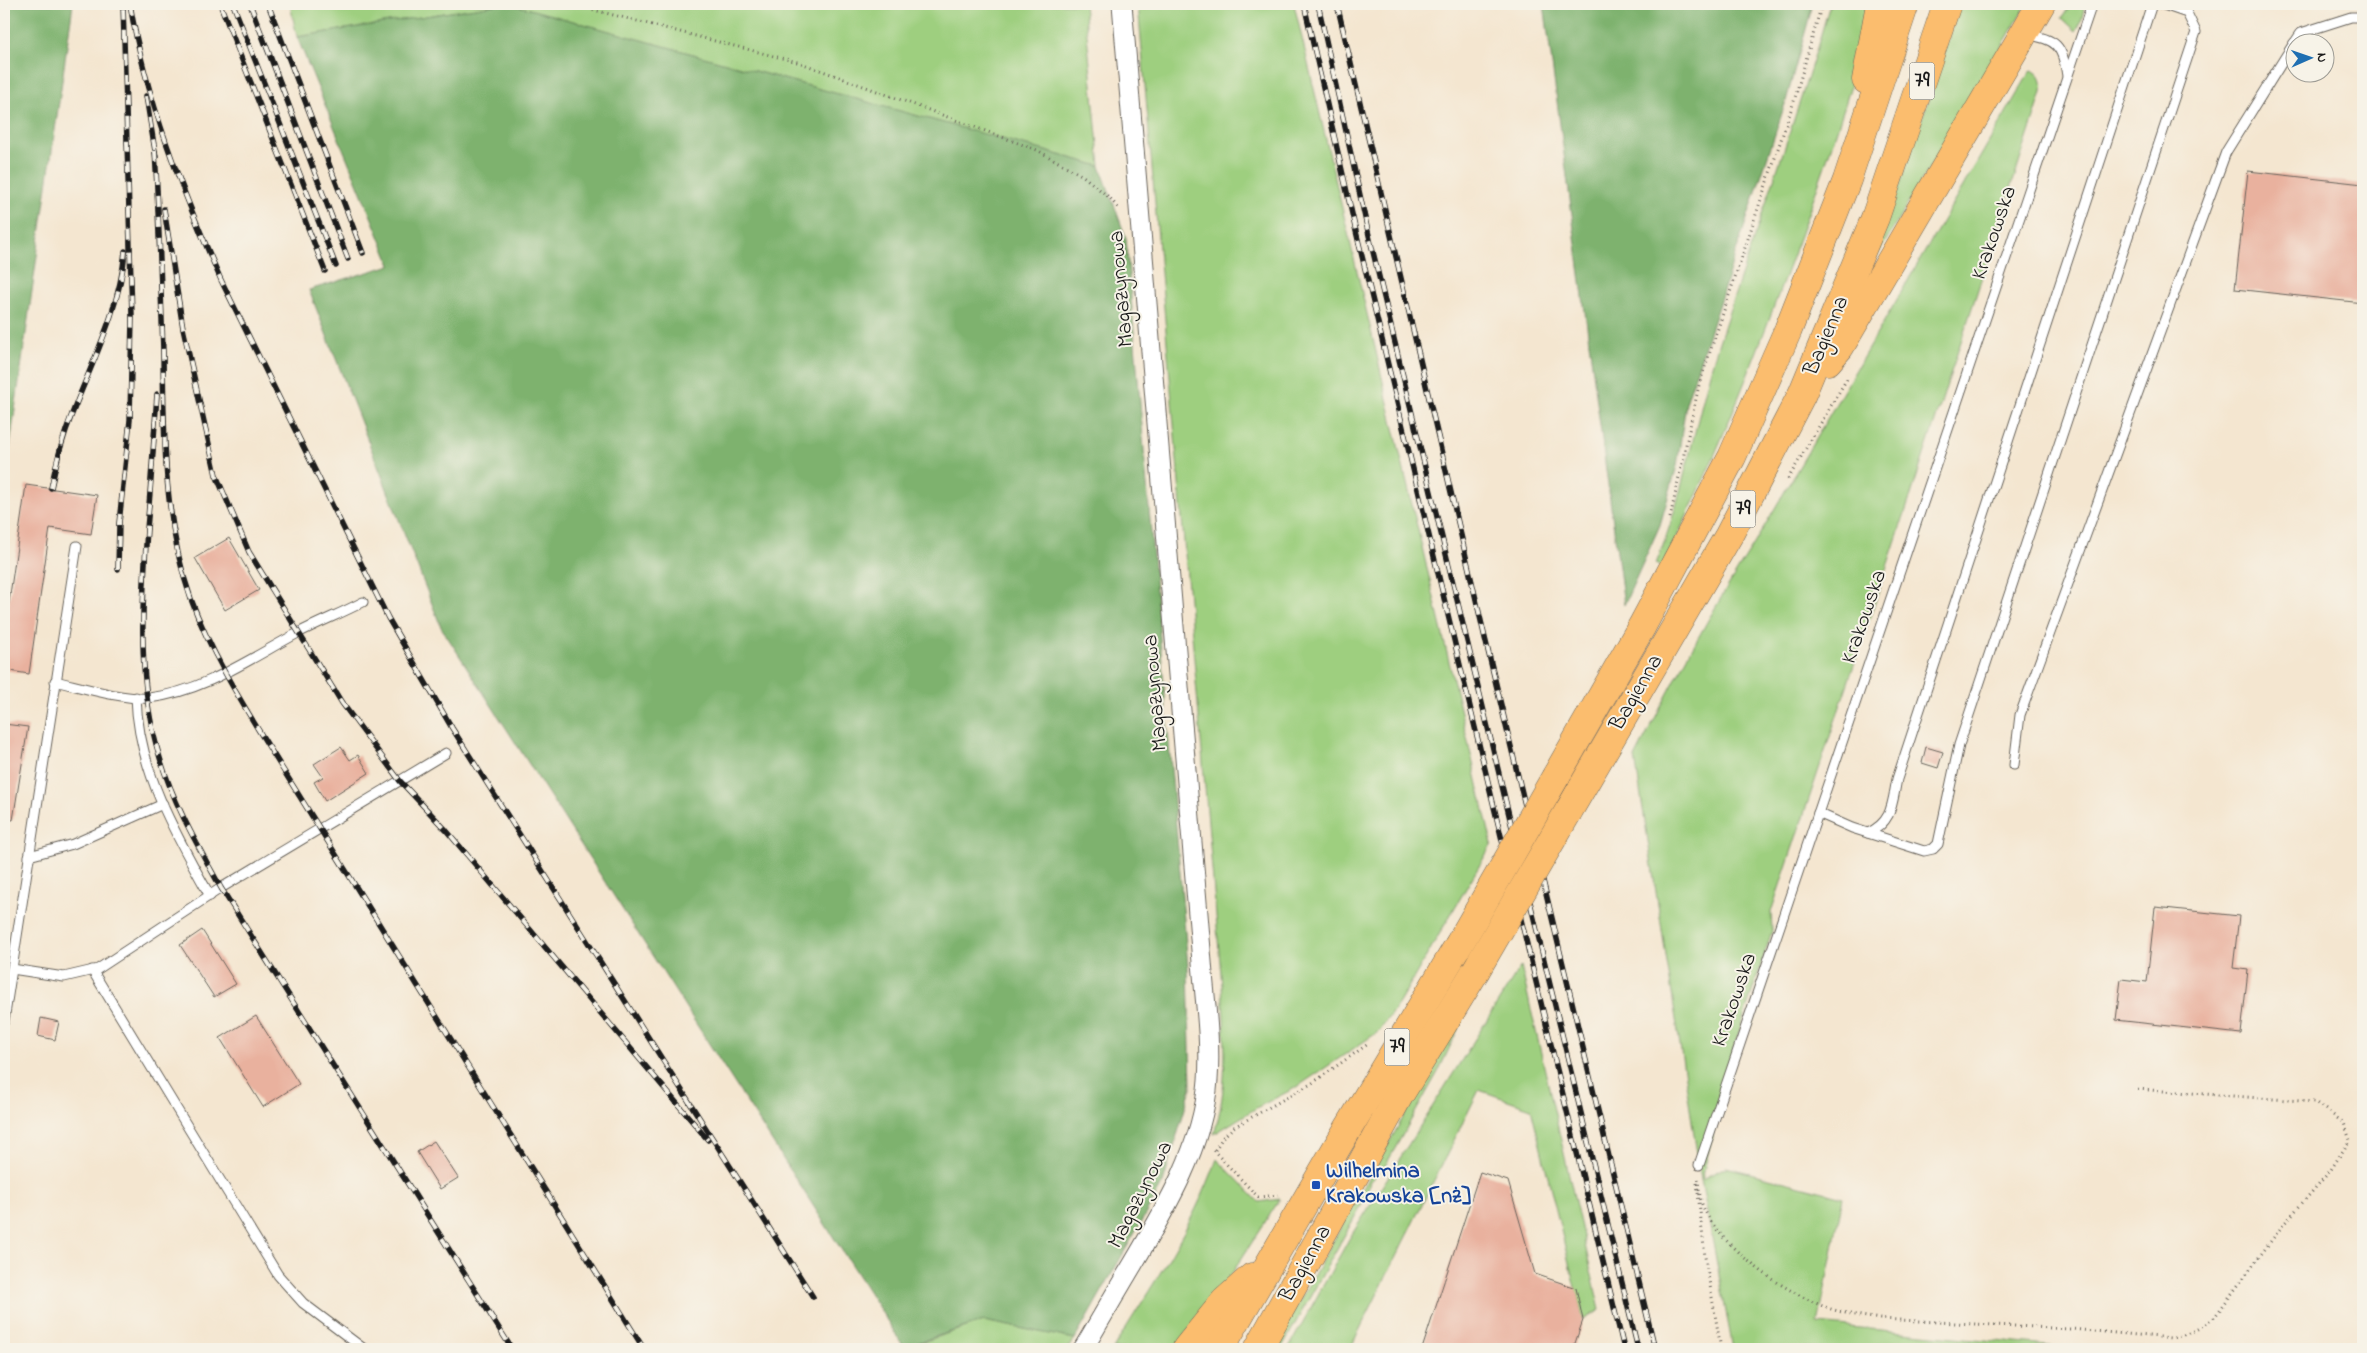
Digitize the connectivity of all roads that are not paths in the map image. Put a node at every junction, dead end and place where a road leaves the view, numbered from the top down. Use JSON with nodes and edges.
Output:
{"nodes":[{"id":1,"x":1122,"y":4,"type":"edge"},
{"id":2,"x":1880,"y":4,"type":"edge"},
{"id":3,"x":1905,"y":4,"type":"edge"},
{"id":4,"x":1947,"y":4,"type":"edge"},
{"id":5,"x":2041,"y":4,"type":"edge"},
{"id":6,"x":2092,"y":4,"type":"edge"},
{"id":7,"x":2152,"y":4,"type":"edge"},
{"id":8,"x":2161,"y":4,"type":"edge"},
{"id":9,"x":2363,"y":18,"type":"edge"},
{"id":10,"x":2304,"y":32,"type":"edge"},
{"id":11,"x":2023,"y":35,"type":"junction"},
{"id":12,"x":2284,"y":61,"type":"edge"},
{"id":13,"x":2067,"y":80,"type":"junction"},
{"id":14,"x":1847,"y":180,"type":"junction"},
{"id":15,"x":1802,"y":394,"type":"junction"},
{"id":16,"x":76,"y":546,"type":"dead end"},
{"id":17,"x":363,"y":602,"type":"dead end"},
{"id":18,"x":55,"y":681,"type":"junction"},
{"id":19,"x":136,"y":697,"type":"junction"},
{"id":20,"x":446,"y":753,"type":"dead end"},
{"id":21,"x":2014,"y":764,"type":"dead end"},
{"id":22,"x":163,"y":804,"type":"junction"},
{"id":23,"x":1818,"y":814,"type":"junction"},
{"id":24,"x":1868,"y":833,"type":"junction"},
{"id":25,"x":29,"y":856,"type":"junction"},
{"id":26,"x":210,"y":896,"type":"junction"},
{"id":27,"x":12,"y":970,"type":"junction"},
{"id":28,"x":92,"y":970,"type":"junction"},
{"id":29,"x":4,"y":1021,"type":"edge"},
{"id":30,"x":1699,"y":1165,"type":"road end"},
{"id":31,"x":1269,"y":1264,"type":"junction"},
{"id":32,"x":364,"y":1349,"type":"edge"},
{"id":33,"x":1083,"y":1349,"type":"edge"},
{"id":34,"x":1186,"y":1349,"type":"edge"},
{"id":35,"x":1220,"y":1349,"type":"edge"},
{"id":36,"x":1258,"y":1349,"type":"edge"}],
"edges":[{"from":1,"to":33,"type":"street","name":"Magazynowa"},
{"from":2,"to":14,"type":"main road"},
{"from":3,"to":14,"type":"main road","name":"Bagienna","number":"79"},
{"from":4,"to":15,"type":"main road","name":"Bagienna","number":"79"},
{"from":5,"to":11,"type":"main road"},
{"from":6,"to":13,"type":"lane","name":"Krakowska"},
{"from":7,"to":24,"type":"lane"},
{"from":8,"to":24,"type":"lane"},
{"from":9,"to":10,"type":"lane"},
{"from":11,"to":13,"type":"lane"},
{"from":11,"to":15,"type":"main road"},
{"from":12,"to":21,"type":"lane"},
{"from":13,"to":23,"type":"lane","name":"Krakowska"},
{"from":14,"to":31,"type":"main road","name":"Bagienna","number":"79","bridge":true},
{"from":15,"to":36,"type":"main road","name":"Bagienna","number":"79","bridge":true},
{"from":16,"to":18,"type":"lane"},
{"from":17,"to":19,"type":"lane"},
{"from":18,"to":19,"type":"lane"},
{"from":18,"to":25,"type":"lane"},
{"from":19,"to":22,"type":"lane"},
{"from":20,"to":26,"type":"lane"},
{"from":22,"to":25,"type":"lane"},
{"from":22,"to":26,"type":"lane"},
{"from":23,"to":24,"type":"lane"},
{"from":23,"to":30,"type":"lane","name":"Krakowska"},
{"from":25,"to":27,"type":"lane"},
{"from":26,"to":28,"type":"lane"},
{"from":27,"to":28,"type":"lane"},
{"from":27,"to":29,"type":"lane"},
{"from":28,"to":32,"type":"lane"},
{"from":31,"to":34,"type":"main road"},
{"from":31,"to":35,"type":"main road","name":"Bagienna","number":"79"}]}
